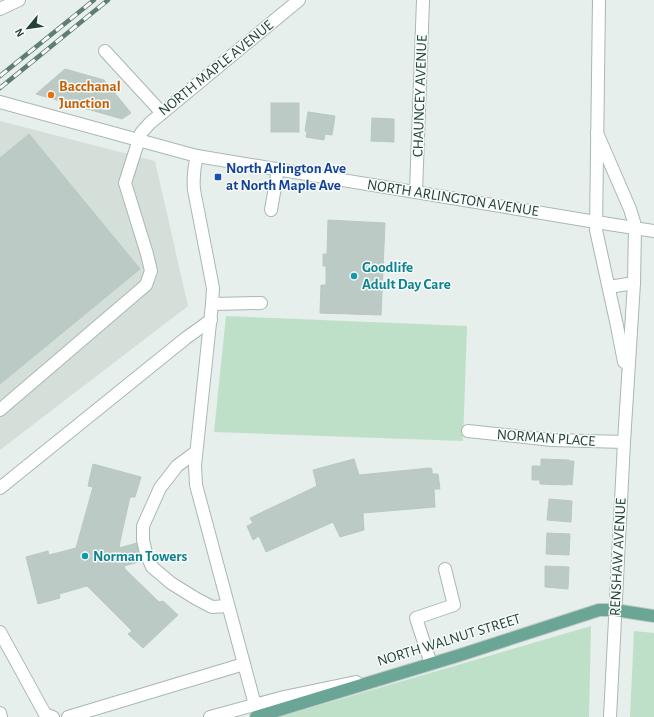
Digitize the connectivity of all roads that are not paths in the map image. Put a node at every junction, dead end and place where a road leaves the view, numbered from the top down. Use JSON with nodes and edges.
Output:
{"nodes":[{"id":1,"x":299,"y":0,"type":"edge"},
{"id":2,"x":423,"y":0,"type":"edge"},
{"id":3,"x":599,"y":0,"type":"edge"},
{"id":4,"x":14,"y":1,"type":"edge"},
{"id":5,"x":0,"y":9,"type":"edge"},
{"id":6,"x":105,"y":51,"type":"dead end"},
{"id":7,"x":0,"y":102,"type":"edge"},
{"id":8,"x":162,"y":113,"type":"junction"},
{"id":9,"x":597,"y":132,"type":"junction"},
{"id":10,"x":138,"y":141,"type":"junction"},
{"id":11,"x":197,"y":156,"type":"junction"},
{"id":12,"x":278,"y":169,"type":"junction"},
{"id":13,"x":416,"y":192,"type":"junction"},
{"id":14,"x":271,"y":210,"type":"dead end"},
{"id":15,"x":596,"y":222,"type":"junction"},
{"id":16,"x":635,"y":228,"type":"junction"},
{"id":17,"x":654,"y":231,"type":"edge"},
{"id":18,"x":634,"y":284,"type":"junction"},
{"id":19,"x":609,"y":286,"type":"junction"},
{"id":20,"x":212,"y":304,"type":"junction"},
{"id":21,"x":262,"y":304,"type":"dead end"},
{"id":22,"x":211,"y":320,"type":"junction"},
{"id":23,"x":627,"y":397,"type":"junction"},
{"id":24,"x":0,"y":410,"type":"edge"},
{"id":25,"x":468,"y":431,"type":"dead end"},
{"id":26,"x":624,"y":442,"type":"junction"},
{"id":27,"x":196,"y":452,"type":"junction"},
{"id":28,"x":0,"y":488,"type":"edge"},
{"id":29,"x":445,"y":570,"type":"dead end"},
{"id":30,"x":228,"y":606,"type":"junction"},
{"id":31,"x":615,"y":610,"type":"junction"},
{"id":32,"x":654,"y":616,"type":"edge"},
{"id":33,"x":0,"y":632,"type":"edge"},
{"id":34,"x":244,"y":664,"type":"junction"},
{"id":35,"x":431,"y":664,"type":"junction"},
{"id":36,"x":256,"y":711,"type":"edge"},
{"id":37,"x":0,"y":713,"type":"edge"},
{"id":38,"x":1,"y":717,"type":"edge"},
{"id":39,"x":53,"y":717,"type":"edge"},
{"id":40,"x":68,"y":717,"type":"edge"},
{"id":41,"x":210,"y":717,"type":"edge"},
{"id":42,"x":610,"y":717,"type":"edge"}],
"edges":[{"from":1,"to":8,"type":"street","name":"NORTH MAPLE AVENUE"},
{"from":2,"to":13,"type":"street","name":"CHAUNCEY AVENUE"},
{"from":3,"to":9,"type":"street","name":"RENSHAW AVENUE"},
{"from":4,"to":5,"type":"street"},
{"from":6,"to":8,"type":"street"},
{"from":7,"to":10,"type":"street","name":"NORTH ARLINGTON AVENUE"},
{"from":8,"to":10,"type":"street","name":"NORTH MAPLE AVENUE"},
{"from":9,"to":15,"type":"street","name":"RENSHAW AVENUE"},
{"from":9,"to":16,"type":"street","name":"RENSHAW AVENUE"},
{"from":10,"to":11,"type":"street","name":"NORTH ARLINGTON AVENUE"},
{"from":10,"to":24,"type":"street","name":"NORTH MAPLE AVENUE"},
{"from":11,"to":12,"type":"street","name":"NORTH ARLINGTON AVENUE"},
{"from":11,"to":20,"type":"street"},
{"from":12,"to":13,"type":"street","name":"NORTH ARLINGTON AVENUE"},
{"from":12,"to":14,"type":"street"},
{"from":13,"to":15,"type":"street","name":"NORTH ARLINGTON AVENUE"},
{"from":15,"to":16,"type":"street","name":"NORTH ARLINGTON AVENUE"},
{"from":15,"to":19,"type":"street","name":"RENSHAW AVENUE"},
{"from":16,"to":17,"type":"street","name":"NORTH ARLINGTON AVENUE"},
{"from":16,"to":18,"type":"street","name":"RENSHAW AVENUE"},
{"from":18,"to":19,"type":"street"},
{"from":18,"to":23,"type":"street","name":"RENSHAW AVENUE"},
{"from":19,"to":23,"type":"street","name":"RENSHAW AVENUE"},
{"from":20,"to":21,"type":"street"},
{"from":20,"to":22,"type":"street"},
{"from":22,"to":27,"type":"street"},
{"from":22,"to":28,"type":"street"},
{"from":23,"to":26,"type":"street","name":"RENSHAW AVENUE"},
{"from":25,"to":26,"type":"street","name":"NORMAN PLACE"},
{"from":26,"to":31,"type":"street","name":"RENSHAW AVENUE"},
{"from":27,"to":30,"type":"street"},
{"from":27,"to":30,"type":"street"},
{"from":29,"to":35,"type":"street"},
{"from":30,"to":34,"type":"street"},
{"from":31,"to":32,"type":"main road","name":"NORTH WALNUT STREET"},
{"from":31,"to":35,"type":"main road","name":"NORTH WALNUT STREET"},
{"from":31,"to":42,"type":"street","name":"RENSHAW AVENUE"},
{"from":33,"to":39,"type":"street"},
{"from":34,"to":36,"type":"street"},
{"from":34,"to":40,"type":"street"},
{"from":35,"to":36,"type":"main road","name":"NORTH WALNUT STREET"},
{"from":36,"to":41,"type":"street"},
{"from":37,"to":38,"type":"street"}]}
